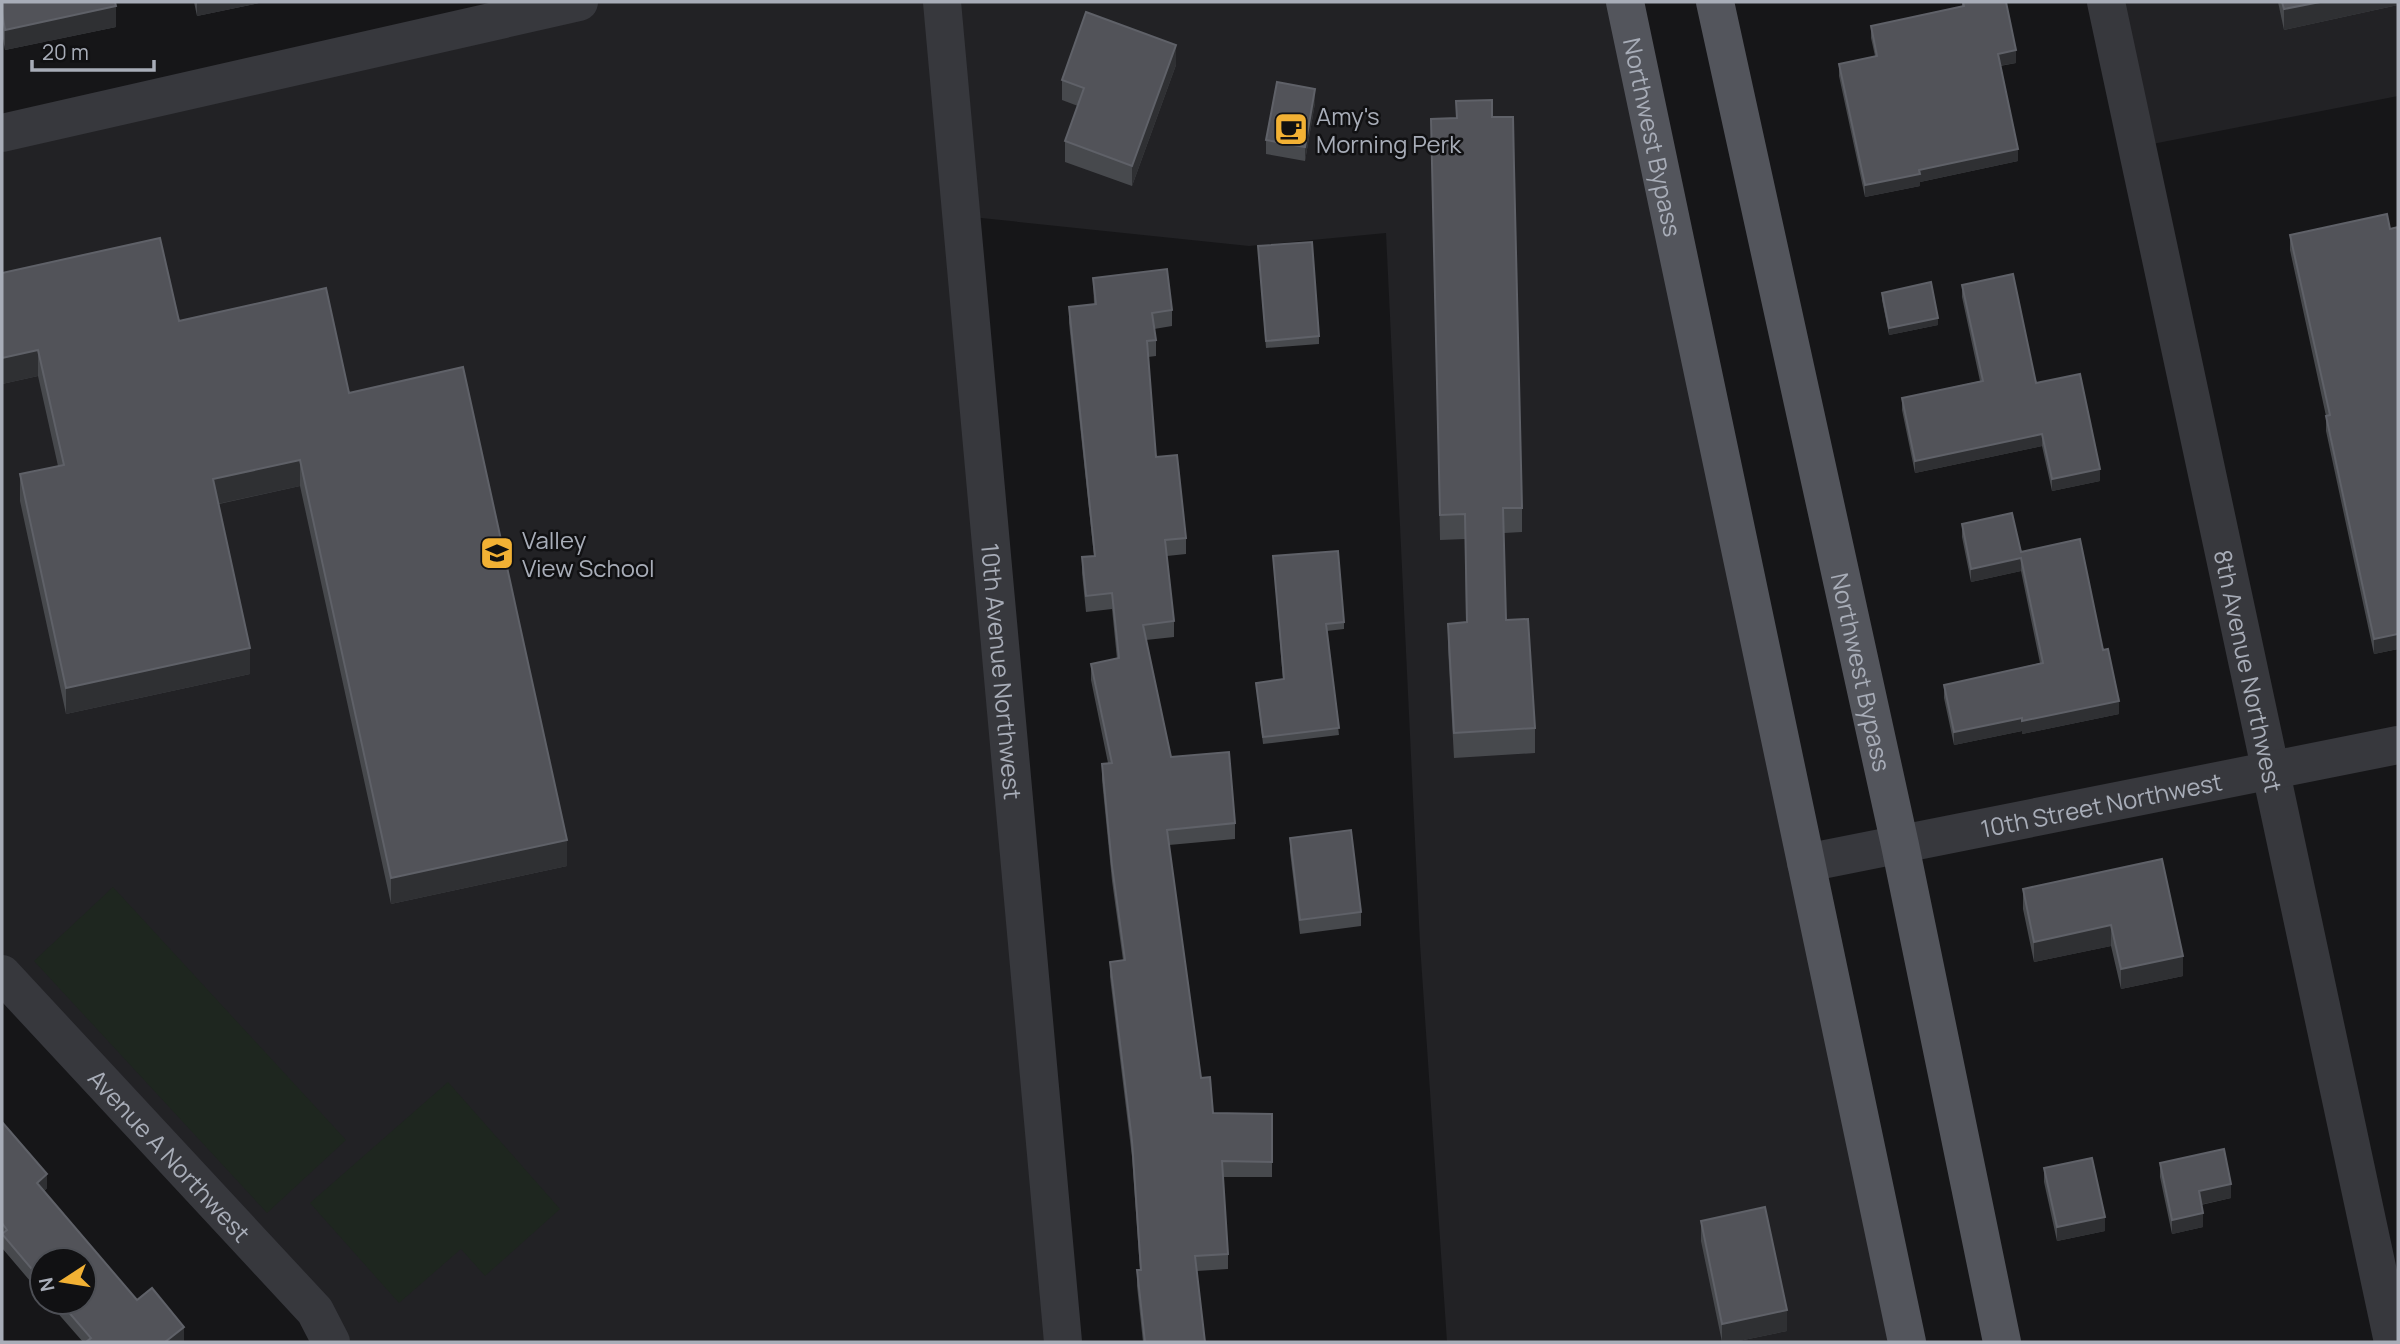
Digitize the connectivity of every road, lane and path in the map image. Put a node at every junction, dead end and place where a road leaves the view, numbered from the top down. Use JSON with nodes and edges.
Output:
{"nodes":[{"id":1,"x":579,"y":2,"type":"edge"},
{"id":2,"x":942,"y":2,"type":"edge"},
{"id":3,"x":1625,"y":2,"type":"edge"},
{"id":4,"x":1715,"y":2,"type":"edge"},
{"id":5,"x":2106,"y":2,"type":"edge"},
{"id":6,"x":2,"y":133,"type":"edge"},
{"id":7,"x":2398,"y":745,"type":"edge"},
{"id":8,"x":2272,"y":771,"type":"junction"},
{"id":9,"x":1900,"y":845,"type":"junction"},
{"id":10,"x":1806,"y":863,"type":"junction"},
{"id":11,"x":2,"y":974,"type":"edge"},
{"id":12,"x":331,"y":1342,"type":"edge"},
{"id":13,"x":1063,"y":1342,"type":"edge"},
{"id":14,"x":1907,"y":1342,"type":"edge"},
{"id":15,"x":2002,"y":1342,"type":"edge"},
{"id":16,"x":2393,"y":1342,"type":"edge"}],
"edges":[{"from":1,"to":6,"type":"street"},
{"from":2,"to":13,"type":"street","name":"10th Avenue Northwest"},
{"from":3,"to":10,"type":"main road","name":"Northwest Bypass"},
{"from":4,"to":9,"type":"main road","name":"Northwest Bypass"},
{"from":5,"to":8,"type":"street","name":"8th Avenue Northwest"},
{"from":7,"to":8,"type":"street","name":"10th Street Northwest"},
{"from":8,"to":9,"type":"street","name":"10th Street Northwest"},
{"from":8,"to":16,"type":"street","name":"8th Avenue Northwest"},
{"from":9,"to":10,"type":"street","name":"10th Street Northwest"},
{"from":9,"to":15,"type":"main road","name":"Northwest Bypass"},
{"from":10,"to":14,"type":"main road","name":"Northwest Bypass"},
{"from":11,"to":12,"type":"street","name":"Avenue A Northwest"}]}
